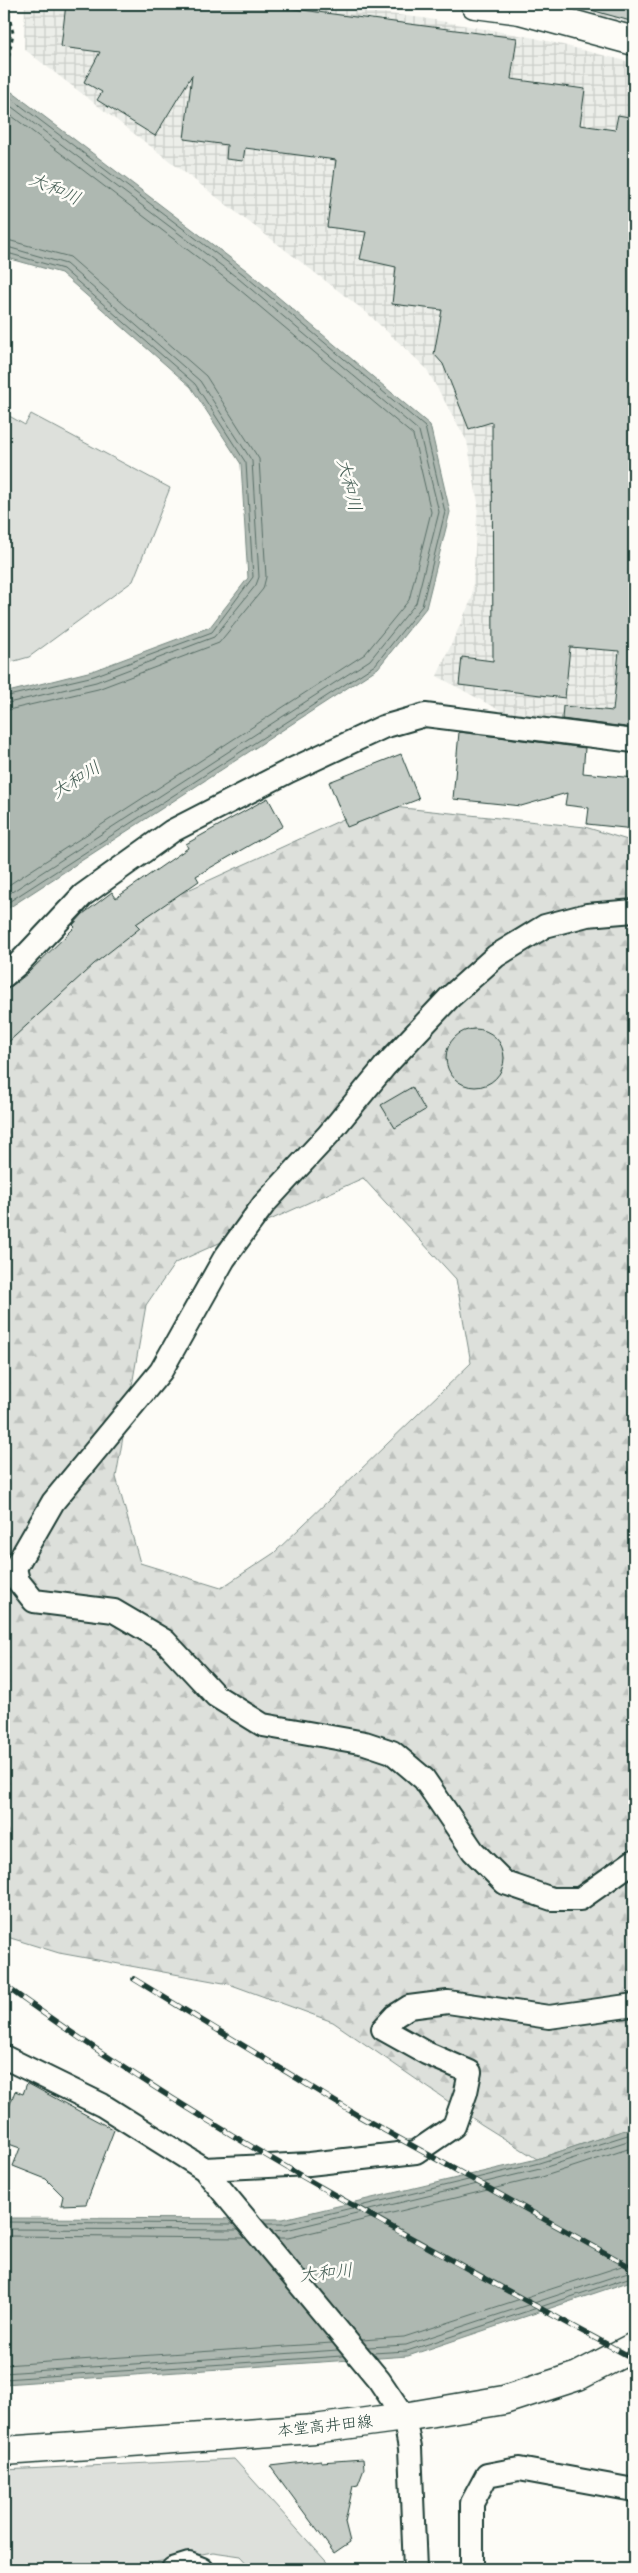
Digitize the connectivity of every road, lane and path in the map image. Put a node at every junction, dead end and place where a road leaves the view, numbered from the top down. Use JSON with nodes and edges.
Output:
{"nodes":[{"id":1,"x":6,"y":4,"type":"edge"},
{"id":2,"x":475,"y":4,"type":"edge"},
{"id":3,"x":634,"y":41,"type":"edge"},
{"id":4,"x":4,"y":136,"type":"edge"},
{"id":5,"x":634,"y":741,"type":"edge"},
{"id":6,"x":634,"y":911,"type":"edge"},
{"id":7,"x":4,"y":976,"type":"edge"},
{"id":8,"x":634,"y":1861,"type":"edge"},
{"id":9,"x":634,"y":2005,"type":"edge"},
{"id":10,"x":4,"y":2057,"type":"edge"},
{"id":11,"x":209,"y":2176,"type":"junction"},
{"id":12,"x":634,"y":2347,"type":"edge"},
{"id":13,"x":404,"y":2417,"type":"junction"},
{"id":14,"x":4,"y":2451,"type":"edge"},
{"id":15,"x":634,"y":2490,"type":"edge"},
{"id":16,"x":173,"y":2569,"type":"edge"},
{"id":17,"x":202,"y":2569,"type":"edge"},
{"id":18,"x":415,"y":2569,"type":"edge"},
{"id":19,"x":472,"y":2569,"type":"edge"}],
"edges":[{"from":1,"to":4,"type":"path"},
{"from":2,"to":3,"type":"main road"},
{"from":5,"to":7,"type":"street"},
{"from":6,"to":8,"type":"street"},
{"from":9,"to":11,"type":"street"},
{"from":10,"to":11,"type":"street"},
{"from":11,"to":13,"type":"street"},
{"from":12,"to":13,"type":"main road","name":"本堂高井田線"},
{"from":13,"to":14,"type":"main road","name":"本堂高井田線"},
{"from":13,"to":18,"type":"street"},
{"from":15,"to":19,"type":"street"},
{"from":16,"to":17,"type":"street"}]}
